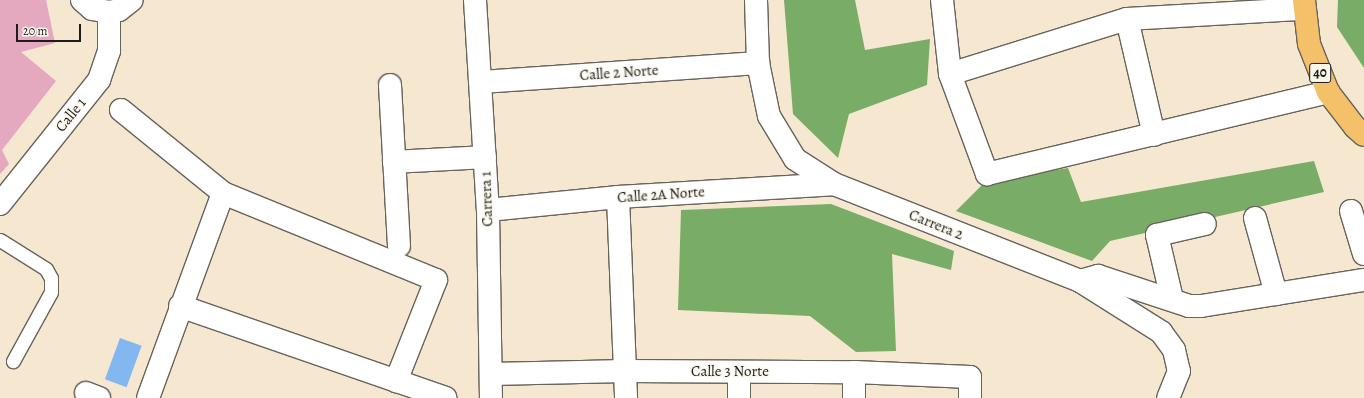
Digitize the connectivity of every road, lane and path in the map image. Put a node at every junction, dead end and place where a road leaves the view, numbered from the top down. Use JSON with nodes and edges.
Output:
{"nodes":[{"id":1,"x":82,"y":0,"type":"edge"},
{"id":2,"x":132,"y":0,"type":"edge"},
{"id":3,"x":475,"y":0,"type":"edge"},
{"id":4,"x":756,"y":0,"type":"edge"},
{"id":5,"x":942,"y":0,"type":"edge"},
{"id":6,"x":1303,"y":4,"type":"edge"},
{"id":7,"x":109,"y":12,"type":"junction"},
{"id":8,"x":1137,"y":12,"type":"edge"},
{"id":9,"x":758,"y":64,"type":"junction"},
{"id":10,"x":950,"y":74,"type":"junction"},
{"id":11,"x":481,"y":82,"type":"junction"},
{"id":12,"x":390,"y":85,"type":"dead end"},
{"id":13,"x":1328,"y":92,"type":"junction"},
{"id":14,"x":121,"y":110,"type":"dead end"},
{"id":15,"x":1154,"y":135,"type":"junction"},
{"id":16,"x":1364,"y":135,"type":"edge"},
{"id":17,"x":485,"y":157,"type":"junction"},
{"id":18,"x":394,"y":162,"type":"junction"},
{"id":19,"x":834,"y":184,"type":"junction"},
{"id":20,"x":223,"y":193,"type":"junction"},
{"id":21,"x":618,"y":197,"type":"junction"},
{"id":22,"x":0,"y":204,"type":"edge"},
{"id":23,"x":488,"y":210,"type":"junction"},
{"id":24,"x":1351,"y":211,"type":"dead end"},
{"id":25,"x":1255,"y":218,"type":"dead end"},
{"id":26,"x":1205,"y":224,"type":"dead end"},
{"id":27,"x":0,"y":240,"type":"edge"},
{"id":28,"x":399,"y":246,"type":"dead end"},
{"id":29,"x":1364,"y":254,"type":"edge"},
{"id":30,"x":1364,"y":280,"type":"edge"},
{"id":31,"x":1080,"y":281,"type":"junction"},
{"id":32,"x":1276,"y":294,"type":"junction"},
{"id":33,"x":1172,"y":300,"type":"junction"},
{"id":34,"x":180,"y":306,"type":"junction"},
{"id":35,"x":13,"y":361,"type":"dead end"},
{"id":36,"x":626,"y":371,"type":"junction"},
{"id":37,"x":854,"y":372,"type":"junction"},
{"id":38,"x":739,"y":373,"type":"junction"},
{"id":39,"x":491,"y":374,"type":"junction"},
{"id":40,"x":396,"y":381,"type":"junction"},
{"id":41,"x":970,"y":387,"type":"edge"},
{"id":42,"x":441,"y":397,"type":"edge"},
{"id":43,"x":148,"y":398,"type":"edge"},
{"id":44,"x":491,"y":398,"type":"edge"},
{"id":45,"x":626,"y":398,"type":"edge"},
{"id":46,"x":739,"y":398,"type":"edge"},
{"id":47,"x":854,"y":398,"type":"edge"},
{"id":48,"x":1168,"y":398,"type":"edge"}],
"edges":[{"from":1,"to":7,"type":"street"},
{"from":2,"to":7,"type":"street"},
{"from":3,"to":11,"type":"street","name":"Carrera 1"},
{"from":4,"to":9,"type":"street","name":"Carrera 2"},
{"from":5,"to":10,"type":"street"},
{"from":6,"to":8,"type":"street"},
{"from":6,"to":13,"type":"main road","number":"40"},
{"from":7,"to":22,"type":"street","name":"Calle 1"},
{"from":8,"to":10,"type":"street"},
{"from":8,"to":15,"type":"street"},
{"from":9,"to":11,"type":"street","name":"Calle 2 Norte"},
{"from":9,"to":19,"type":"street","name":"Carrera 2"},
{"from":10,"to":15,"type":"street"},
{"from":11,"to":17,"type":"street","name":"Carrera 1"},
{"from":12,"to":18,"type":"street"},
{"from":13,"to":15,"type":"street"},
{"from":13,"to":16,"type":"main road","number":"40"},
{"from":14,"to":20,"type":"street"},
{"from":17,"to":18,"type":"street"},
{"from":17,"to":23,"type":"street","name":"Carrera 1"},
{"from":18,"to":28,"type":"street"},
{"from":19,"to":21,"type":"street","name":"Calle 2A Norte"},
{"from":19,"to":31,"type":"street","name":"Carrera 2"},
{"from":20,"to":34,"type":"street"},
{"from":20,"to":40,"type":"street"},
{"from":21,"to":23,"type":"street","name":"Calle 2A Norte"},
{"from":21,"to":36,"type":"street"},
{"from":23,"to":39,"type":"street","name":"Carrera 1"},
{"from":24,"to":29,"type":"street"},
{"from":25,"to":32,"type":"street"},
{"from":26,"to":33,"type":"street"},
{"from":27,"to":35,"type":"lane"},
{"from":30,"to":32,"type":"street"},
{"from":31,"to":33,"type":"street"},
{"from":31,"to":48,"type":"street","name":"Carrera 2"},
{"from":32,"to":33,"type":"street"},
{"from":34,"to":40,"type":"street"},
{"from":34,"to":43,"type":"street"},
{"from":36,"to":38,"type":"street","name":"Calle 3 Norte"},
{"from":36,"to":39,"type":"street","name":"Calle 3 Norte"},
{"from":36,"to":45,"type":"street"},
{"from":37,"to":38,"type":"street","name":"Calle 3 Norte"},
{"from":37,"to":41,"type":"street","name":"Calle 3 Norte"},
{"from":37,"to":47,"type":"street"},
{"from":38,"to":46,"type":"street"},
{"from":39,"to":44,"type":"street","name":"Carrera 1"},
{"from":40,"to":42,"type":"street"}]}
